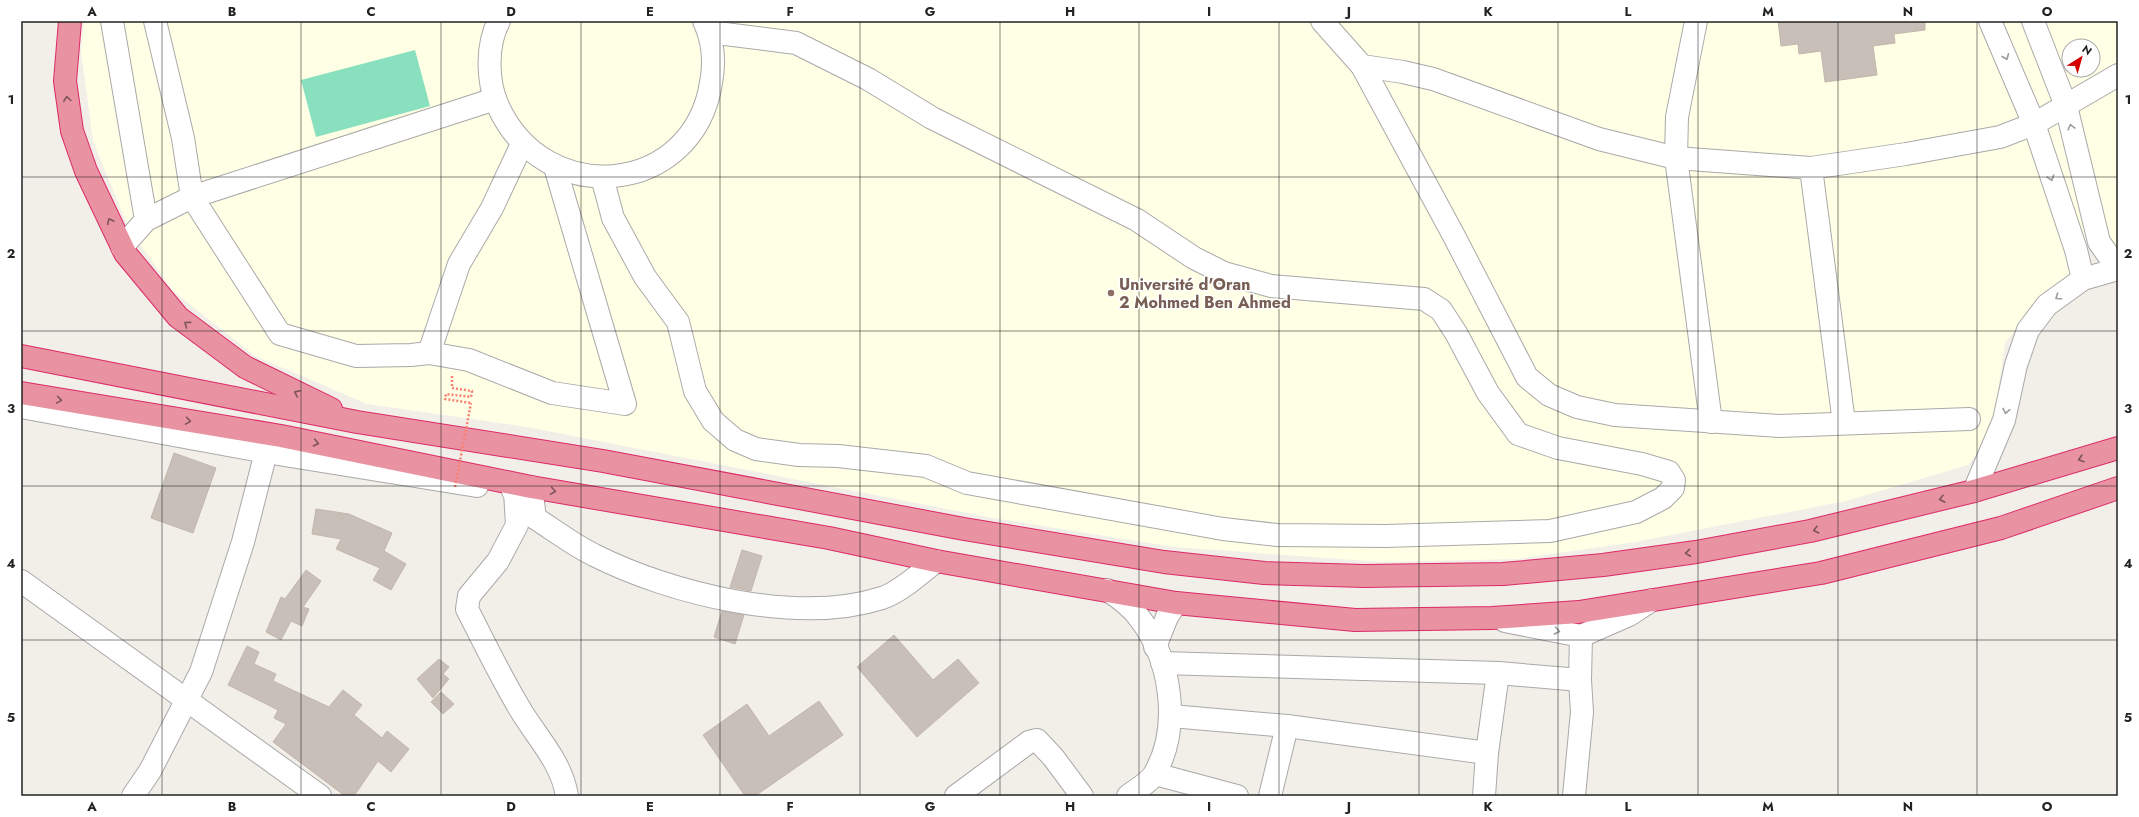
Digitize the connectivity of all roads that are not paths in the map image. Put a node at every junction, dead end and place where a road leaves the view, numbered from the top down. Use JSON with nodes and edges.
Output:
{"nodes":[{"id":1,"x":70,"y":21,"type":"edge"},
{"id":2,"x":112,"y":21,"type":"edge"},
{"id":3,"x":155,"y":21,"type":"edge"},
{"id":4,"x":499,"y":21,"type":"edge"},
{"id":5,"x":1322,"y":21,"type":"edge"},
{"id":6,"x":1696,"y":21,"type":"edge"},
{"id":7,"x":1990,"y":21,"type":"edge"},
{"id":8,"x":2034,"y":21,"type":"edge"},
{"id":9,"x":706,"y":27,"type":"edge"},
{"id":10,"x":1362,"y":66,"type":"junction"},
{"id":11,"x":2118,"y":75,"type":"edge"},
{"id":12,"x":494,"y":98,"type":"junction"},
{"id":13,"x":2066,"y":106,"type":"junction"},
{"id":14,"x":2034,"y":124,"type":"junction"},
{"id":15,"x":522,"y":144,"type":"junction"},
{"id":16,"x":1676,"y":158,"type":"junction"},
{"id":17,"x":555,"y":167,"type":"junction"},
{"id":18,"x":1811,"y":168,"type":"junction"},
{"id":19,"x":602,"y":178,"type":"junction"},
{"id":20,"x":192,"y":197,"type":"junction"},
{"id":21,"x":146,"y":220,"type":"junction"},
{"id":22,"x":2096,"y":227,"type":"junction"},
{"id":23,"x":2070,"y":235,"type":"junction"},
{"id":24,"x":122,"y":247,"type":"junction"},
{"id":25,"x":2118,"y":269,"type":"edge"},
{"id":26,"x":2083,"y":279,"type":"junction"},
{"id":27,"x":429,"y":353,"type":"junction"},
{"id":28,"x":21,"y":356,"type":"edge"},
{"id":29,"x":21,"y":393,"type":"edge"},
{"id":30,"x":21,"y":407,"type":"edge"},
{"id":31,"x":1969,"y":419,"type":"dead end"},
{"id":32,"x":357,"y":422,"type":"junction"},
{"id":33,"x":1711,"y":422,"type":"junction"},
{"id":34,"x":1844,"y":423,"type":"junction"},
{"id":35,"x":2118,"y":448,"type":"edge"},
{"id":36,"x":266,"y":452,"type":"junction"},
{"id":37,"x":2118,"y":488,"type":"edge"},
{"id":38,"x":523,"y":489,"type":"junction"},
{"id":39,"x":1974,"y":491,"type":"junction"},
{"id":40,"x":936,"y":561,"type":"junction"},
{"id":41,"x":21,"y":581,"type":"edge"},
{"id":42,"x":1107,"y":590,"type":"junction"},
{"id":43,"x":1652,"y":600,"type":"junction"},
{"id":44,"x":1176,"y":603,"type":"junction"},
{"id":45,"x":1492,"y":618,"type":"junction"},
{"id":46,"x":1581,"y":636,"type":"junction"},
{"id":47,"x":1159,"y":655,"type":"junction"},
{"id":48,"x":1498,"y":674,"type":"junction"},
{"id":49,"x":1580,"y":680,"type":"junction"},
{"id":50,"x":188,"y":700,"type":"junction"},
{"id":51,"x":1171,"y":716,"type":"junction"},
{"id":52,"x":1287,"y":726,"type":"junction"},
{"id":53,"x":1487,"y":753,"type":"junction"},
{"id":54,"x":1155,"y":774,"type":"junction"},
{"id":55,"x":1211,"y":792,"type":"edge"},
{"id":56,"x":133,"y":796,"type":"edge"},
{"id":57,"x":320,"y":796,"type":"edge"},
{"id":58,"x":567,"y":796,"type":"edge"},
{"id":59,"x":956,"y":796,"type":"edge"},
{"id":60,"x":1082,"y":796,"type":"edge"},
{"id":61,"x":1128,"y":796,"type":"edge"},
{"id":62,"x":1237,"y":796,"type":"edge"},
{"id":63,"x":1270,"y":796,"type":"edge"},
{"id":64,"x":1484,"y":796,"type":"edge"},
{"id":65,"x":1574,"y":796,"type":"edge"}],
"edges":[{"from":24,"to":1,"type":"highway","one_way":true},
{"from":2,"to":21,"type":"street"},
{"from":3,"to":20,"type":"street"},
{"from":4,"to":12,"type":"street"},
{"from":5,"to":10,"type":"street"},
{"from":6,"to":16,"type":"street"},
{"from":7,"to":14,"type":"street","one_way":true},
{"from":8,"to":13,"type":"street"},
{"from":9,"to":19,"type":"street"},
{"from":9,"to":19,"type":"street"},
{"from":10,"to":16,"type":"street"},
{"from":10,"to":33,"type":"street"},
{"from":11,"to":13,"type":"street"},
{"from":12,"to":15,"type":"street"},
{"from":12,"to":20,"type":"street"},
{"from":13,"to":14,"type":"street"},
{"from":22,"to":13,"type":"street","one_way":true},
{"from":14,"to":18,"type":"street"},
{"from":14,"to":23,"type":"street","one_way":true},
{"from":15,"to":17,"type":"street"},
{"from":15,"to":27,"type":"street"},
{"from":16,"to":18,"type":"street"},
{"from":16,"to":33,"type":"street"},
{"from":17,"to":19,"type":"street"},
{"from":17,"to":27,"type":"street"},
{"from":18,"to":34,"type":"street"},
{"from":20,"to":21,"type":"street"},
{"from":20,"to":27,"type":"street"},
{"from":21,"to":24,"type":"street"},
{"from":22,"to":23,"type":"street"},
{"from":22,"to":25,"type":"street"},
{"from":23,"to":26,"type":"street"},
{"from":32,"to":24,"type":"highway","one_way":true},
{"from":25,"to":26,"type":"street"},
{"from":26,"to":39,"type":"street","one_way":true},
{"from":28,"to":32,"type":"highway"},
{"from":29,"to":38,"type":"highway","one_way":true},
{"from":30,"to":36,"type":"street"},
{"from":31,"to":34,"type":"street"},
{"from":39,"to":32,"type":"highway","one_way":true},
{"from":33,"to":34,"type":"street"},
{"from":35,"to":39,"type":"highway","one_way":true},
{"from":36,"to":38,"type":"street"},
{"from":36,"to":50,"type":"street"},
{"from":37,"to":43,"type":"highway"},
{"from":38,"to":40,"type":"highway","one_way":true},
{"from":38,"to":40,"type":"street"},
{"from":38,"to":58,"type":"street"},
{"from":40,"to":42,"type":"highway"},
{"from":41,"to":50,"type":"street"},
{"from":42,"to":44,"type":"highway"},
{"from":42,"to":47,"type":"street"},
{"from":43,"to":45,"type":"highway"},
{"from":43,"to":46,"type":"street"},
{"from":44,"to":45,"type":"highway"},
{"from":44,"to":47,"type":"street"},
{"from":45,"to":46,"type":"street","one_way":true},
{"from":46,"to":49,"type":"street"},
{"from":47,"to":48,"type":"street"},
{"from":47,"to":51,"type":"street"},
{"from":48,"to":49,"type":"street"},
{"from":48,"to":53,"type":"street"},
{"from":49,"to":65,"type":"street"},
{"from":50,"to":56,"type":"street"},
{"from":50,"to":57,"type":"street"},
{"from":51,"to":52,"type":"street"},
{"from":51,"to":54,"type":"street"},
{"from":52,"to":53,"type":"street"},
{"from":52,"to":63,"type":"street"},
{"from":53,"to":64,"type":"street"},
{"from":54,"to":55,"type":"street"},
{"from":54,"to":61,"type":"street"},
{"from":55,"to":62,"type":"street"},
{"from":59,"to":60,"type":"street"}]}
